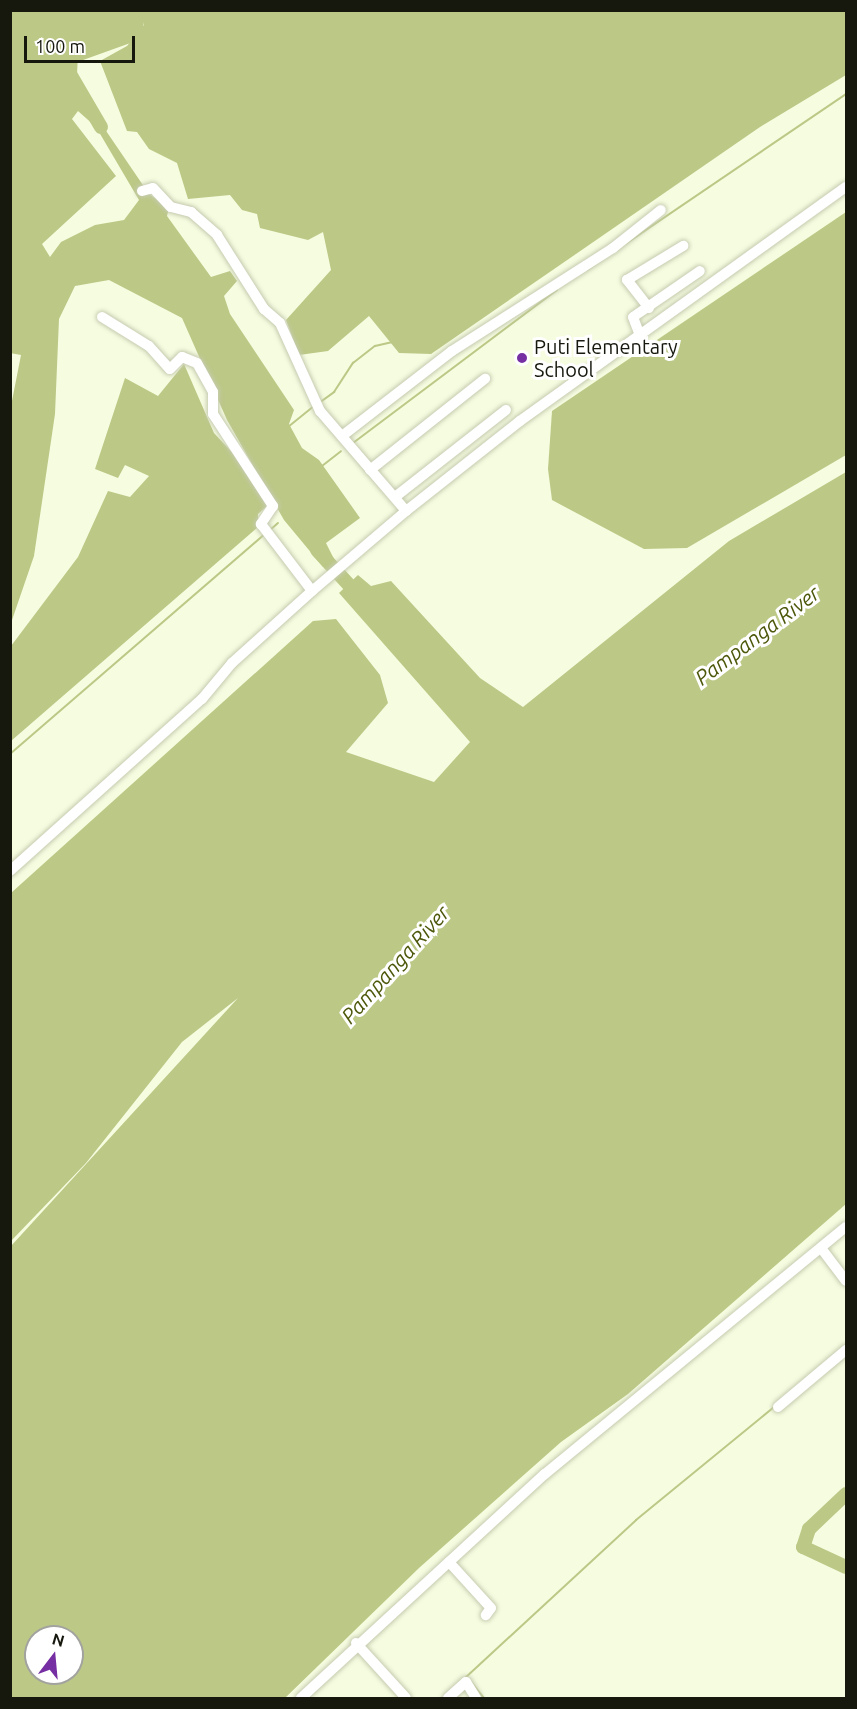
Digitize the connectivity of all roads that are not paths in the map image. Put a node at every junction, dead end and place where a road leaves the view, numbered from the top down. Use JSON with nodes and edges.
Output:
{"nodes":[{"id":1,"x":846,"y":187,"type":"edge"},
{"id":2,"x":145,"y":189,"type":"dead end"},
{"id":3,"x":661,"y":210,"type":"dead end"},
{"id":4,"x":683,"y":246,"type":"dead end"},
{"id":5,"x":700,"y":271,"type":"dead end"},
{"id":6,"x":649,"y":308,"type":"junction"},
{"id":7,"x":102,"y":317,"type":"dead end"},
{"id":8,"x":641,"y":338,"type":"junction"},
{"id":9,"x":485,"y":380,"type":"dead end"},
{"id":10,"x":506,"y":410,"type":"dead end"},
{"id":11,"x":342,"y":436,"type":"junction"},
{"id":12,"x":370,"y":470,"type":"junction"},
{"id":13,"x":394,"y":497,"type":"junction"},
{"id":14,"x":406,"y":512,"type":"junction"},
{"id":15,"x":312,"y":591,"type":"junction"},
{"id":16,"x":10,"y":871,"type":"edge"},
{"id":17,"x":846,"y":1227,"type":"edge"},
{"id":18,"x":821,"y":1248,"type":"junction"},
{"id":19,"x":846,"y":1281,"type":"edge"},
{"id":20,"x":846,"y":1350,"type":"edge"},
{"id":21,"x":778,"y":1407,"type":"dead end"},
{"id":22,"x":448,"y":1562,"type":"junction"},
{"id":23,"x":486,"y":1615,"type":"dead end"},
{"id":24,"x":356,"y":1643,"type":"junction"},
{"id":25,"x":301,"y":1698,"type":"edge"},
{"id":26,"x":406,"y":1698,"type":"edge"},
{"id":27,"x":448,"y":1698,"type":"edge"},
{"id":28,"x":476,"y":1698,"type":"edge"}],
"edges":[{"from":1,"to":8,"type":"street"},
{"from":2,"to":11,"type":"street"},
{"from":3,"to":11,"type":"street"},
{"from":4,"to":6,"type":"street"},
{"from":5,"to":6,"type":"street"},
{"from":6,"to":8,"type":"street"},
{"from":7,"to":15,"type":"street"},
{"from":8,"to":14,"type":"street"},
{"from":9,"to":12,"type":"street"},
{"from":10,"to":13,"type":"street"},
{"from":11,"to":12,"type":"street"},
{"from":12,"to":13,"type":"street"},
{"from":13,"to":14,"type":"street"},
{"from":14,"to":15,"type":"street"},
{"from":15,"to":16,"type":"street"},
{"from":17,"to":18,"type":"street"},
{"from":18,"to":19,"type":"street"},
{"from":18,"to":22,"type":"street"},
{"from":20,"to":21,"type":"street"},
{"from":22,"to":23,"type":"street"},
{"from":22,"to":24,"type":"street"},
{"from":24,"to":25,"type":"street"},
{"from":24,"to":26,"type":"street"},
{"from":27,"to":28,"type":"street"}]}
